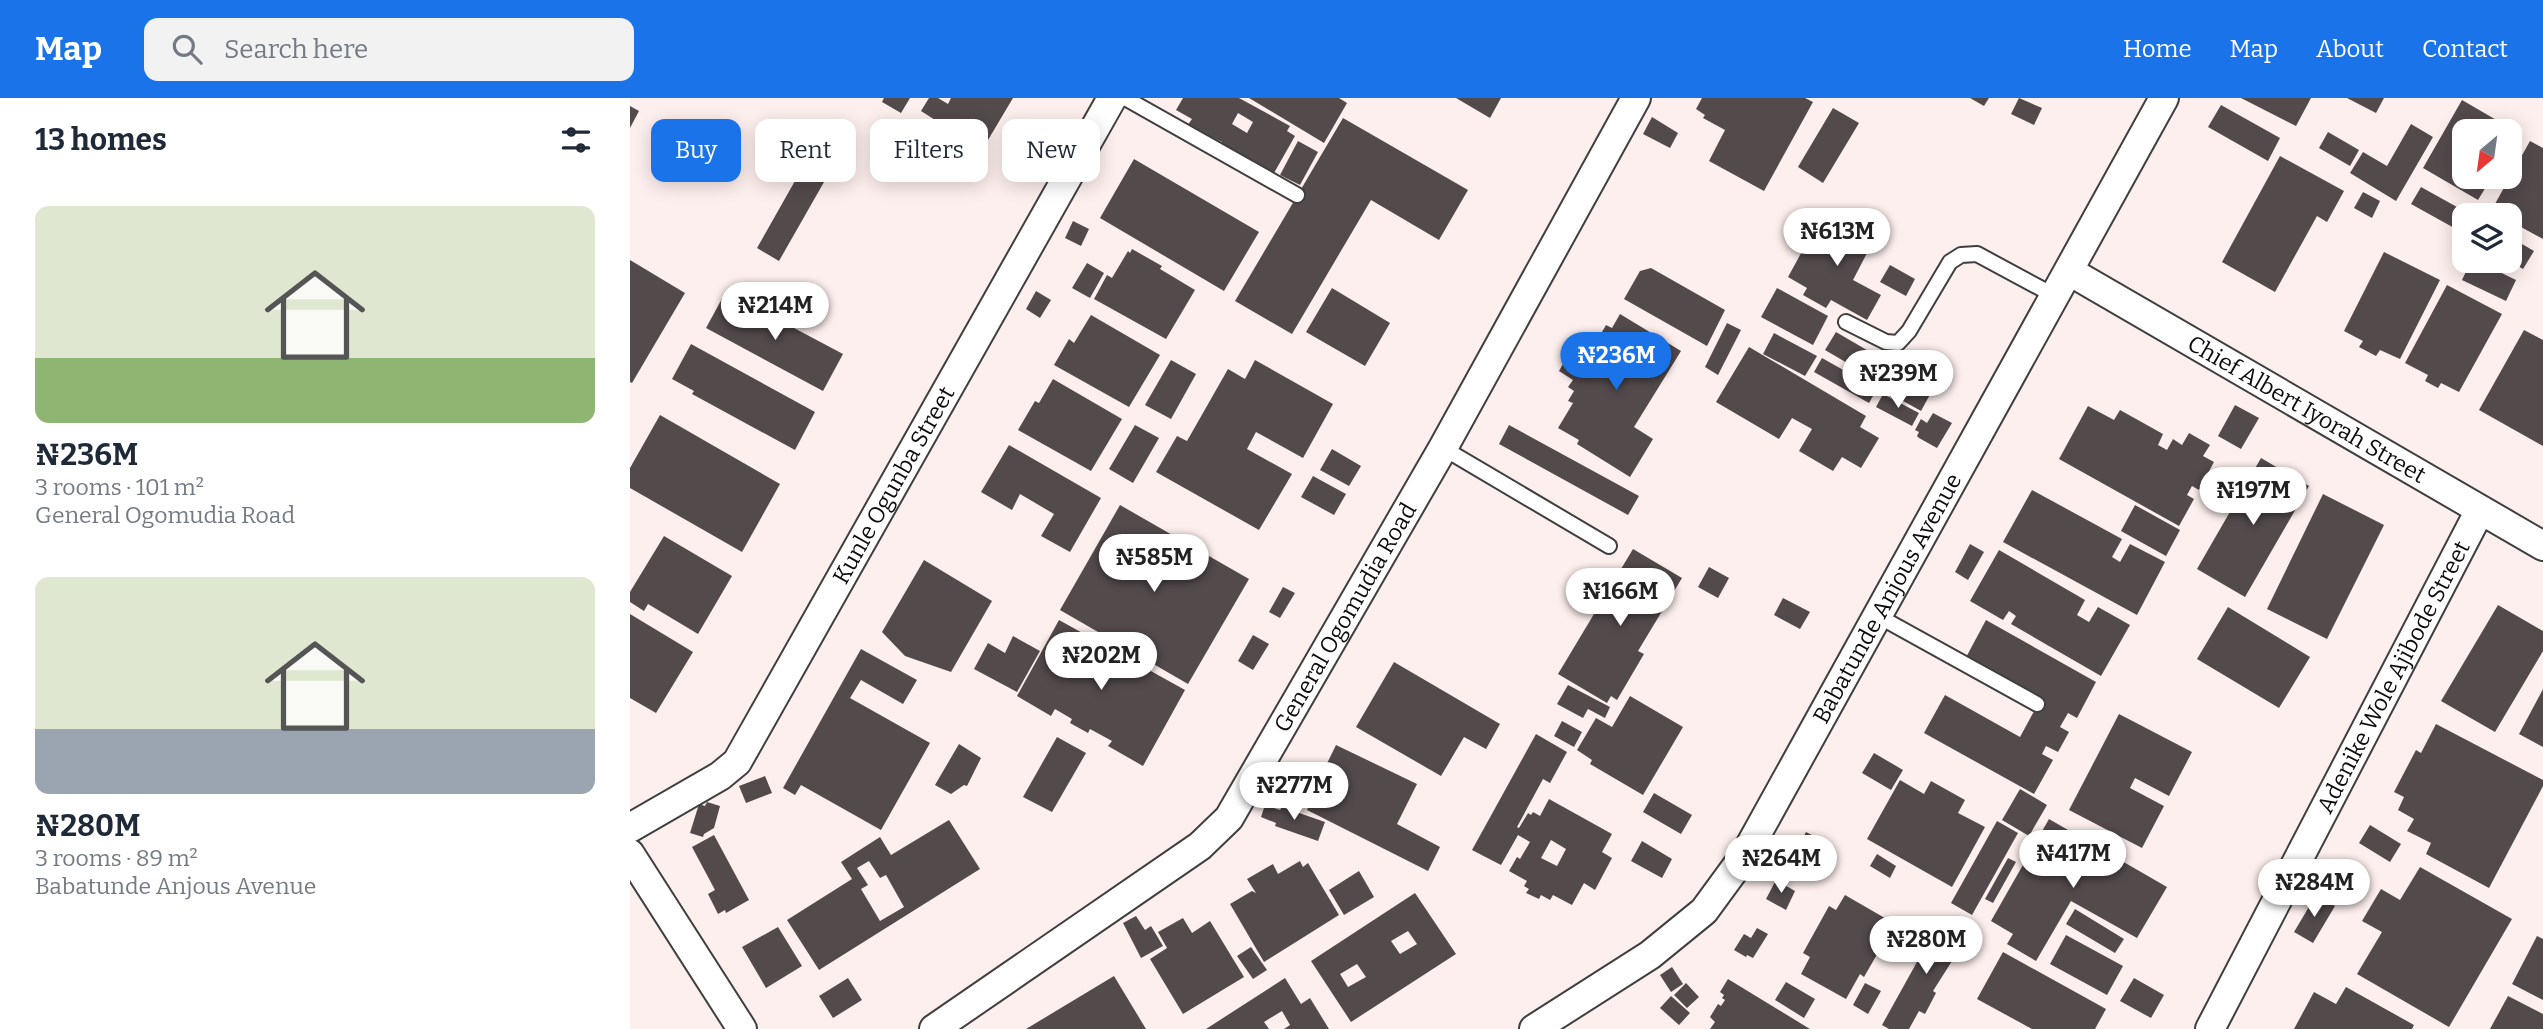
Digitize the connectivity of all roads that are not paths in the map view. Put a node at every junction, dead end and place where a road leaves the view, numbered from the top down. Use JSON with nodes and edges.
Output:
{"nodes":[{"id":1,"x":1112,"y":98,"type":"edge"},
{"id":2,"x":1125,"y":98,"type":"edge"},
{"id":3,"x":1636,"y":98,"type":"edge"},
{"id":4,"x":2164,"y":98,"type":"edge"},
{"id":5,"x":1297,"y":195,"type":"dead end"},
{"id":6,"x":2069,"y":271,"type":"junction"},
{"id":7,"x":2055,"y":296,"type":"junction"},
{"id":8,"x":1846,"y":322,"type":"dead end"},
{"id":9,"x":1443,"y":447,"type":"junction"},
{"id":10,"x":2480,"y":510,"type":"junction"},
{"id":11,"x":2543,"y":546,"type":"edge"},
{"id":12,"x":1609,"y":547,"type":"dead end"},
{"id":13,"x":1878,"y":617,"type":"junction"},
{"id":14,"x":2036,"y":705,"type":"dead end"},
{"id":15,"x":630,"y":828,"type":"edge"},
{"id":16,"x":630,"y":854,"type":"edge"},
{"id":17,"x":742,"y":1029,"type":"edge"},
{"id":18,"x":934,"y":1029,"type":"edge"},
{"id":19,"x":1534,"y":1029,"type":"edge"},
{"id":20,"x":2210,"y":1029,"type":"edge"}],
"edges":[{"from":1,"to":15,"type":"street","name":"Kunle Ogunba Street"},
{"from":2,"to":5,"type":"lane"},
{"from":3,"to":9,"type":"street","name":"General Ogomudia Road"},
{"from":4,"to":6,"type":"street","name":"Babatunde Anjous Avenue"},
{"from":6,"to":7,"type":"street","name":"Babatunde Anjous Avenue"},
{"from":6,"to":10,"type":"street","name":"Chief Albert Iyorah Street"},
{"from":7,"to":8,"type":"lane"},
{"from":7,"to":13,"type":"street","name":"Babatunde Anjous Avenue"},
{"from":9,"to":12,"type":"lane"},
{"from":9,"to":18,"type":"street","name":"General Ogomudia Road"},
{"from":10,"to":11,"type":"street","name":"Chief Albert Iyorah Street"},
{"from":10,"to":20,"type":"street","name":"Adenike Wole Ajibode Street"},
{"from":13,"to":14,"type":"lane"},
{"from":13,"to":19,"type":"street","name":"Babatunde Anjous Avenue"},
{"from":16,"to":17,"type":"street"}]}
